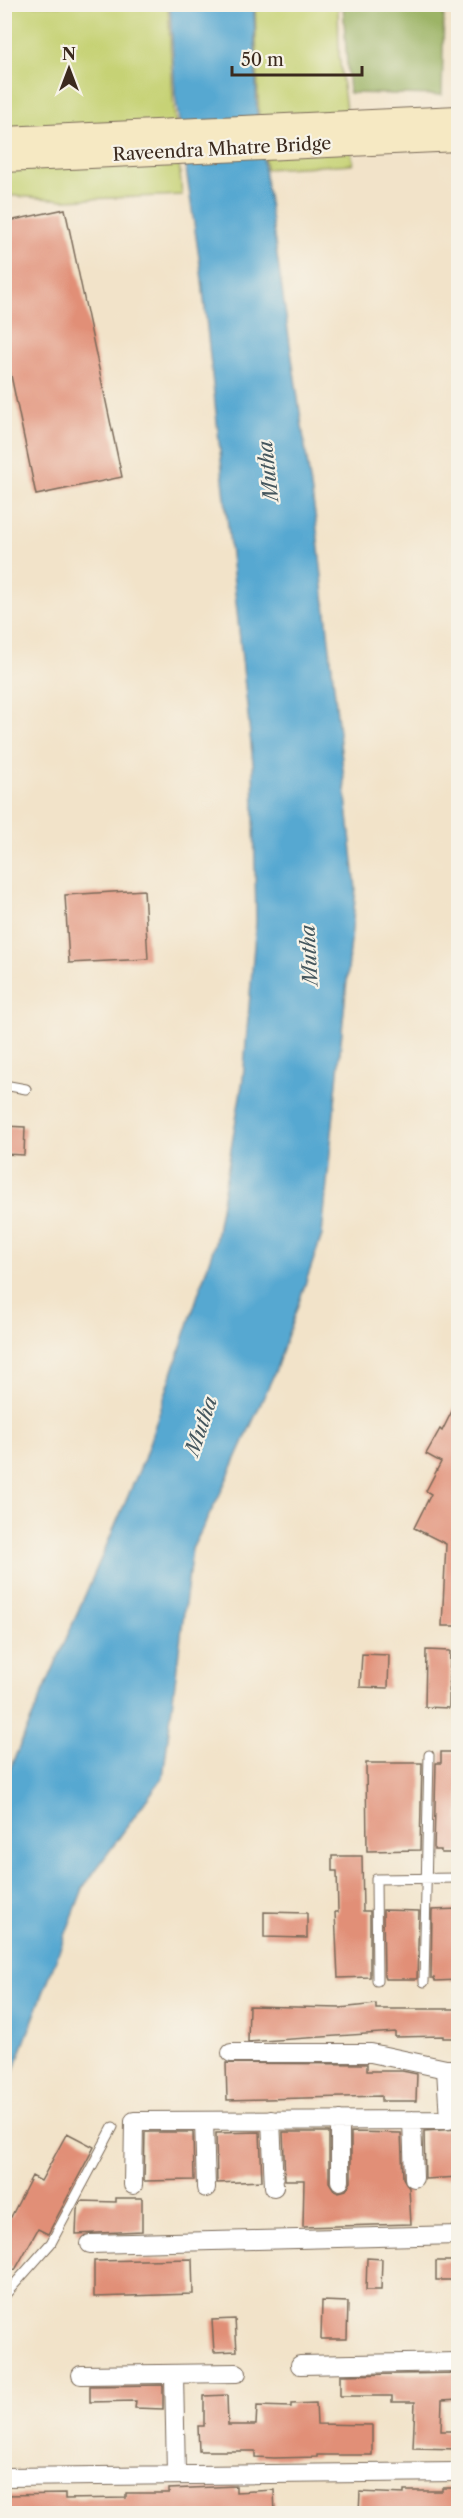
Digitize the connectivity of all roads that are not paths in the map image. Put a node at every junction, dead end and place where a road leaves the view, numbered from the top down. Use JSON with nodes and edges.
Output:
{"nodes":[{"id":1,"x":449,"y":129,"type":"edge"},
{"id":2,"x":4,"y":139,"type":"edge"},
{"id":3,"x":4,"y":160,"type":"edge"},
{"id":4,"x":4,"y":1085,"type":"edge"},
{"id":5,"x":26,"y":1089,"type":"dead end"},
{"id":6,"x":429,"y":1755,"type":"dead end"},
{"id":7,"x":427,"y":1878,"type":"junction"},
{"id":8,"x":459,"y":1878,"type":"edge"},
{"id":9,"x":377,"y":1981,"type":"dead end"},
{"id":10,"x":424,"y":1982,"type":"dead end"},
{"id":11,"x":231,"y":2053,"type":"dead end"},
{"id":12,"x":452,"y":2069,"type":"edge"},
{"id":13,"x":271,"y":2120,"type":"junction"},
{"id":14,"x":340,"y":2120,"type":"junction"},
{"id":15,"x":412,"y":2120,"type":"junction"},
{"id":16,"x":204,"y":2121,"type":"junction"},
{"id":17,"x":113,"y":2127,"type":"dead end"},
{"id":18,"x":414,"y":2178,"type":"dead end"},
{"id":19,"x":340,"y":2181,"type":"dead end"},
{"id":20,"x":133,"y":2185,"type":"dead end"},
{"id":21,"x":274,"y":2187,"type":"dead end"},
{"id":22,"x":206,"y":2188,"type":"dead end"},
{"id":23,"x":459,"y":2235,"type":"edge"},
{"id":24,"x":90,"y":2244,"type":"dead end"},
{"id":25,"x":4,"y":2296,"type":"edge"},
{"id":26,"x":459,"y":2362,"type":"edge"},
{"id":27,"x":300,"y":2365,"type":"dead end"},
{"id":28,"x":237,"y":2373,"type":"dead end"},
{"id":29,"x":174,"y":2374,"type":"junction"},
{"id":30,"x":81,"y":2375,"type":"dead end"},
{"id":31,"x":459,"y":2472,"type":"edge"},
{"id":32,"x":176,"y":2475,"type":"junction"},
{"id":33,"x":4,"y":2477,"type":"edge"}],
"edges":[{"from":1,"to":2,"type":"main road","name":"Raveendra Mhatre Bridge"},
{"from":1,"to":3,"type":"main road","name":"Raveendra Mhatre Bridge"},
{"from":4,"to":5,"type":"lane"},
{"from":6,"to":7,"type":"lane"},
{"from":7,"to":8,"type":"lane"},
{"from":7,"to":9,"type":"lane"},
{"from":7,"to":10,"type":"lane"},
{"from":11,"to":12,"type":"street"},
{"from":12,"to":15,"type":"street"},
{"from":13,"to":14,"type":"street"},
{"from":13,"to":16,"type":"street"},
{"from":13,"to":21,"type":"street"},
{"from":14,"to":15,"type":"street"},
{"from":14,"to":19,"type":"street"},
{"from":15,"to":18,"type":"street"},
{"from":16,"to":20,"type":"street"},
{"from":16,"to":22,"type":"street"},
{"from":17,"to":25,"type":"lane"},
{"from":23,"to":24,"type":"street"},
{"from":26,"to":27,"type":"street"},
{"from":28,"to":29,"type":"street"},
{"from":29,"to":30,"type":"street"},
{"from":29,"to":32,"type":"street"},
{"from":31,"to":32,"type":"street"},
{"from":32,"to":33,"type":"street"}]}
